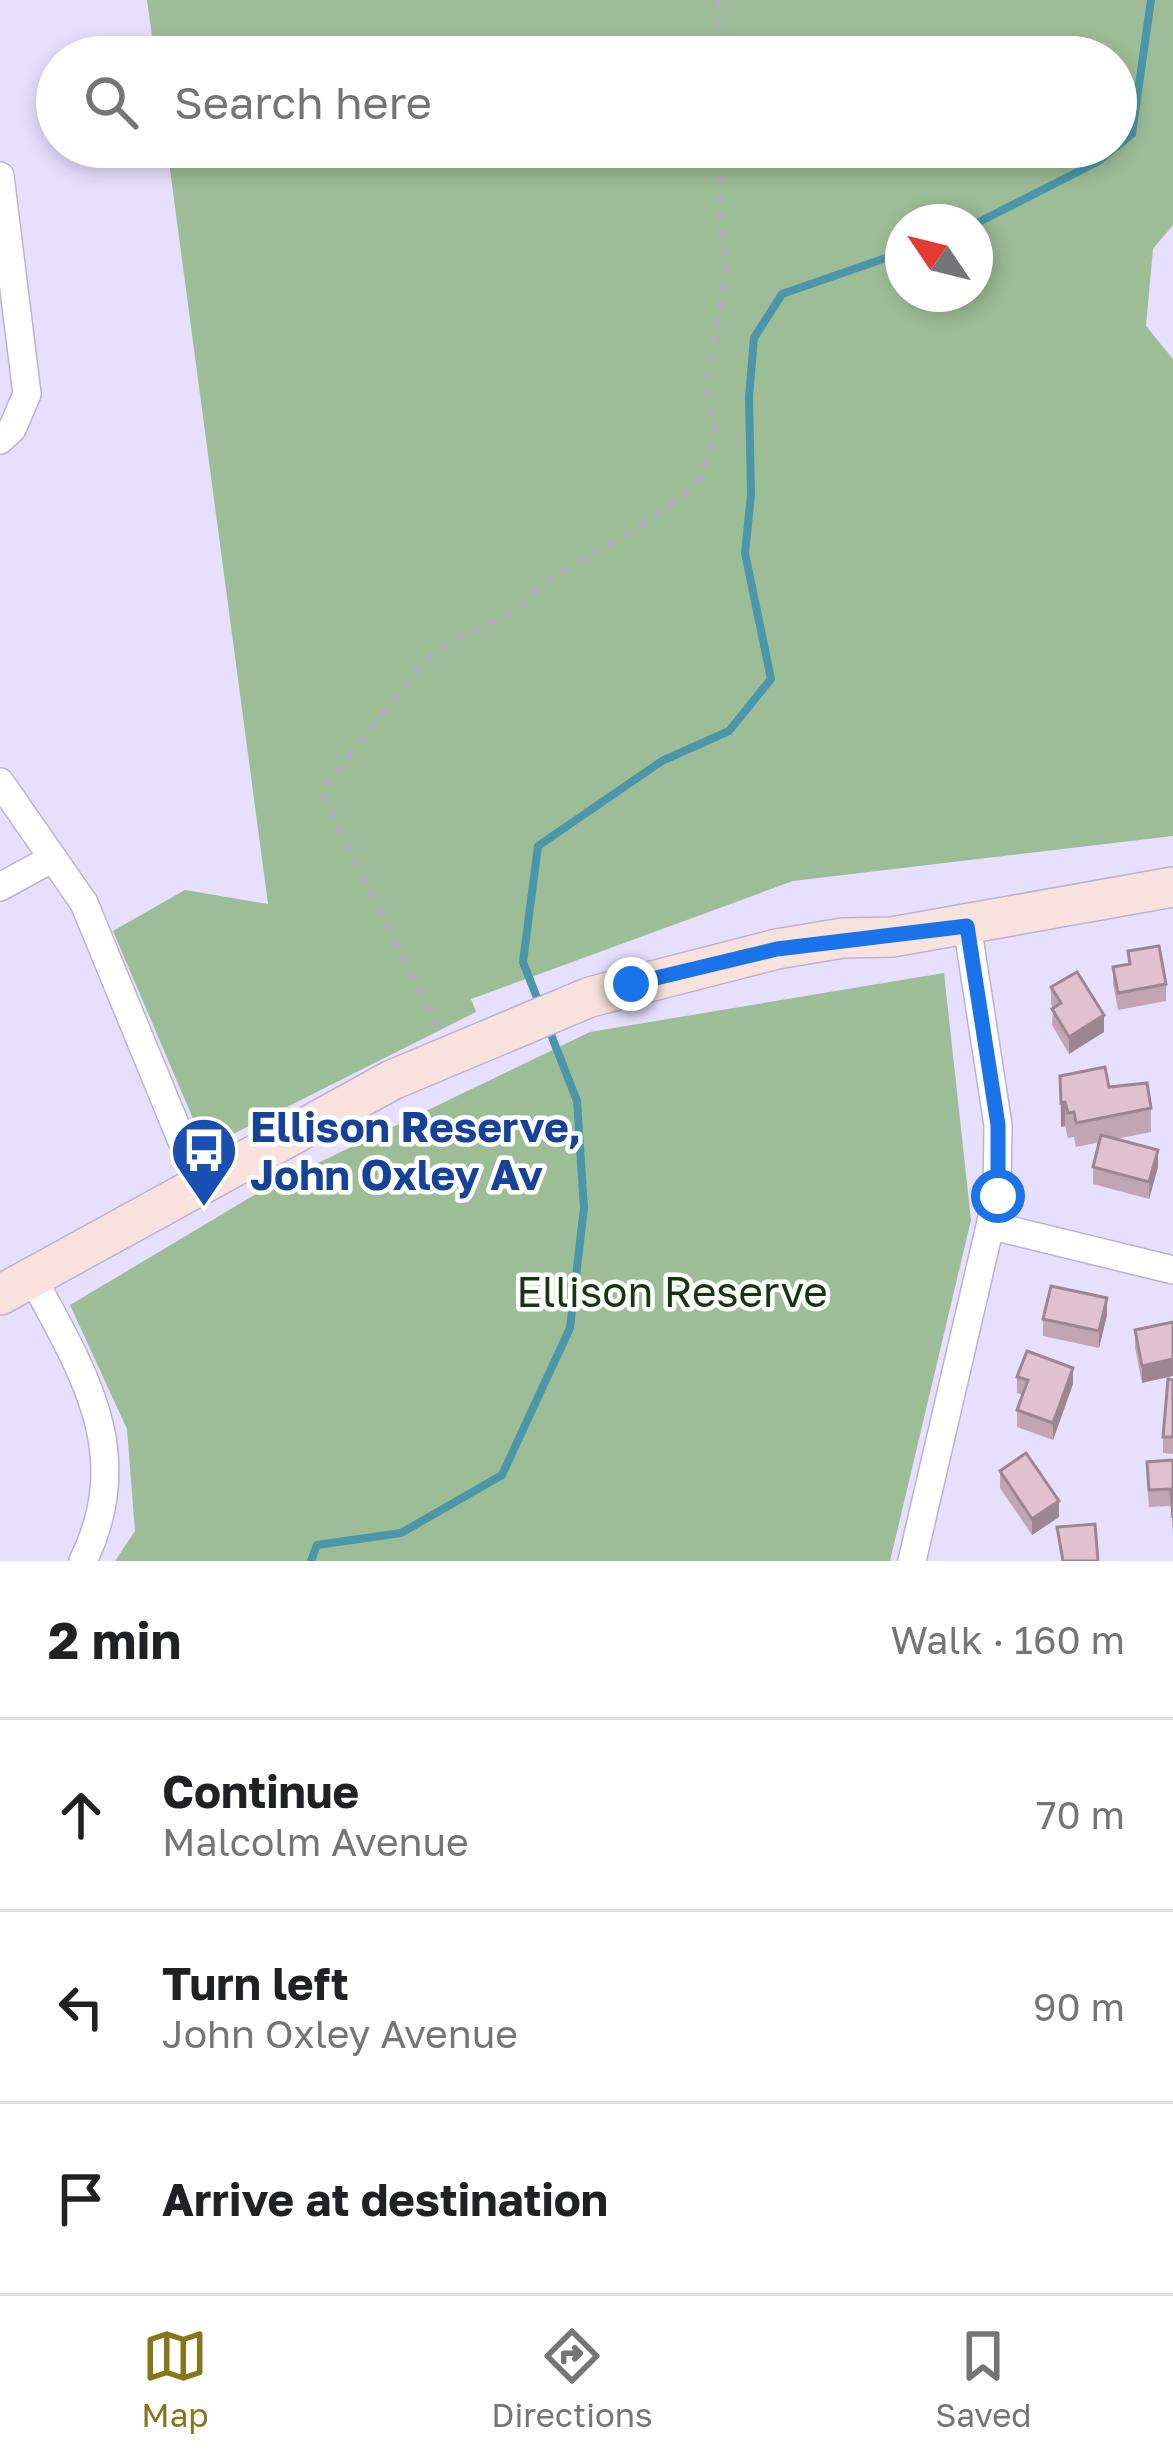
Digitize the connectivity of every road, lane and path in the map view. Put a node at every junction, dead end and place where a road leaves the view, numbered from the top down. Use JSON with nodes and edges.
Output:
{"nodes":[{"id":1,"x":718,"y":0,"type":"edge"},
{"id":2,"x":718,"y":36,"type":"edge"},
{"id":3,"x":720,"y":168,"type":"edge"},
{"id":4,"x":0,"y":176,"type":"edge"},
{"id":5,"x":0,"y":440,"type":"edge"},
{"id":6,"x":0,"y":782,"type":"edge"},
{"id":7,"x":53,"y":858,"type":"junction"},
{"id":8,"x":0,"y":887,"type":"edge"},
{"id":9,"x":1173,"y":887,"type":"edge"},
{"id":10,"x":967,"y":926,"type":"junction"},
{"id":11,"x":451,"y":1054,"type":"junction"},
{"id":12,"x":200,"y":1184,"type":"junction"},
{"id":13,"x":993,"y":1226,"type":"junction"},
{"id":14,"x":1173,"y":1270,"type":"edge"},
{"id":15,"x":16,"y":1286,"type":"edge"},
{"id":16,"x":83,"y":1561,"type":"edge"},
{"id":17,"x":912,"y":1561,"type":"edge"}],
"edges":[{"from":1,"to":2,"type":"path"},
{"from":3,"to":11,"type":"path"},
{"from":4,"to":5,"type":"street"},
{"from":6,"to":7,"type":"street"},
{"from":7,"to":8,"type":"street"},
{"from":7,"to":12,"type":"street"},
{"from":9,"to":10,"type":"street"},
{"from":10,"to":11,"type":"street"},
{"from":10,"to":13,"type":"street"},
{"from":11,"to":12,"type":"street"},
{"from":12,"to":15,"type":"street"},
{"from":13,"to":14,"type":"street"},
{"from":13,"to":17,"type":"street"},
{"from":15,"to":16,"type":"street"}]}
